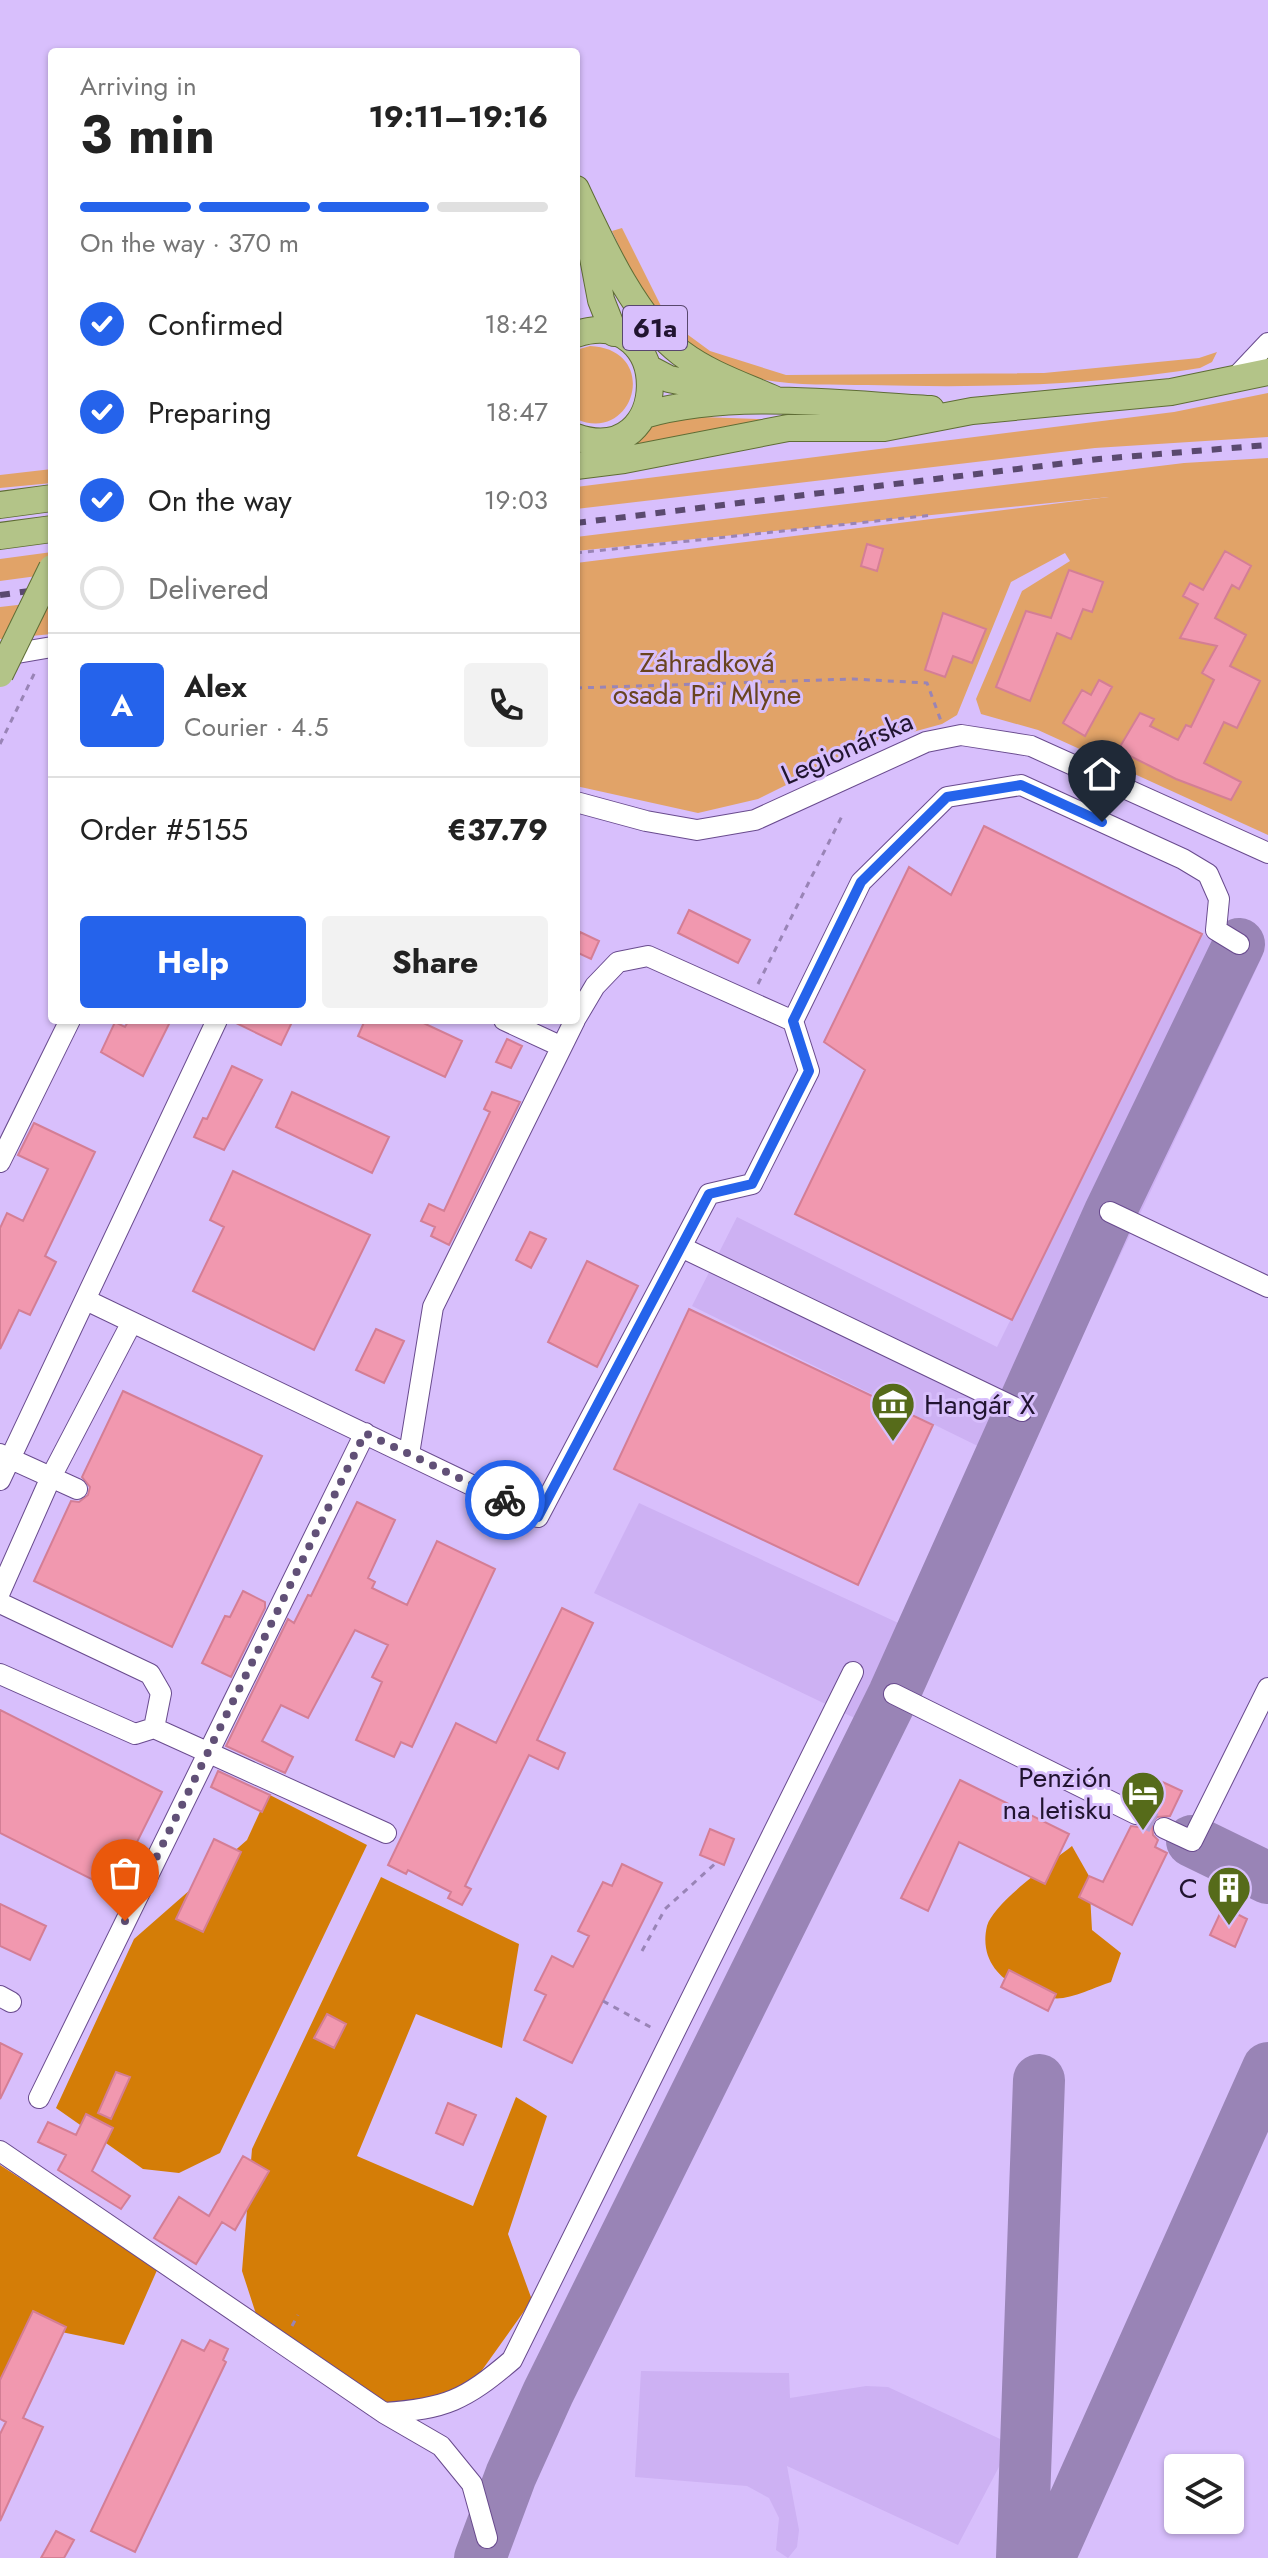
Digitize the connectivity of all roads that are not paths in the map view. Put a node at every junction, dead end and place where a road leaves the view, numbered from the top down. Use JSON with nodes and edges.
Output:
{"nodes":[{"id":1,"x":580,"y":198,"type":"edge"},
{"id":2,"x":580,"y":201,"type":"edge"},
{"id":3,"x":580,"y":333,"type":"edge"},
{"id":4,"x":614,"y":333,"type":"junction"},
{"id":5,"x":1268,"y":343,"type":"edge"},
{"id":6,"x":650,"y":369,"type":"junction"},
{"id":7,"x":1268,"y":372,"type":"edge"},
{"id":8,"x":1234,"y":380,"type":"junction"},
{"id":9,"x":779,"y":401,"type":"junction"},
{"id":10,"x":972,"y":411,"type":"junction"},
{"id":11,"x":644,"y":415,"type":"junction"},
{"id":12,"x":580,"y":438,"type":"edge"},
{"id":13,"x":580,"y":466,"type":"edge"},
{"id":14,"x":48,"y":499,"type":"edge"},
{"id":15,"x":0,"y":505,"type":"edge"},
{"id":16,"x":48,"y":530,"type":"edge"},
{"id":17,"x":0,"y":536,"type":"edge"},
{"id":18,"x":48,"y":576,"type":"edge"},
{"id":19,"x":48,"y":647,"type":"edge"},
{"id":20,"x":0,"y":656,"type":"edge"},
{"id":21,"x":0,"y":674,"type":"edge"},
{"id":22,"x":580,"y":803,"type":"edge"},
{"id":23,"x":1268,"y":853,"type":"edge"},
{"id":24,"x":1239,"y":944,"type":"dead end"},
{"id":25,"x":580,"y":1012,"type":"edge"},
{"id":26,"x":793,"y":1021,"type":"junction"},
{"id":27,"x":68,"y":1024,"type":"edge"},
{"id":28,"x":215,"y":1024,"type":"edge"},
{"id":29,"x":513,"y":1024,"type":"edge"},
{"id":30,"x":573,"y":1024,"type":"edge"},
{"id":31,"x":560,"y":1046,"type":"junction"},
{"id":32,"x":0,"y":1162,"type":"edge"},
{"id":33,"x":1110,"y":1212,"type":"dead end"},
{"id":34,"x":681,"y":1247,"type":"junction"},
{"id":35,"x":1268,"y":1287,"type":"edge"},
{"id":36,"x":86,"y":1300,"type":"junction"},
{"id":37,"x":132,"y":1322,"type":"junction"},
{"id":38,"x":1022,"y":1411,"type":"dead end"},
{"id":39,"x":365,"y":1433,"type":"junction"},
{"id":40,"x":409,"y":1454,"type":"junction"},
{"id":41,"x":5,"y":1456,"type":"edge"},
{"id":42,"x":51,"y":1477,"type":"junction"},
{"id":43,"x":0,"y":1480,"type":"edge"},
{"id":44,"x":77,"y":1489,"type":"dead end"},
{"id":45,"x":0,"y":1592,"type":"edge"},
{"id":46,"x":0,"y":1603,"type":"edge"},
{"id":47,"x":853,"y":1672,"type":"dead end"},
{"id":48,"x":0,"y":1674,"type":"edge"},
{"id":49,"x":1268,"y":1688,"type":"edge"},
{"id":50,"x":894,"y":1694,"type":"dead end"},
{"id":51,"x":154,"y":1728,"type":"junction"},
{"id":52,"x":207,"y":1754,"type":"junction"},
{"id":53,"x":1136,"y":1814,"type":"tunnel mouth"},
{"id":54,"x":1164,"y":1828,"type":"tunnel mouth"},
{"id":55,"x":386,"y":1833,"type":"dead end"},
{"id":56,"x":39,"y":2098,"type":"dead end"},
{"id":57,"x":0,"y":2151,"type":"edge"},
{"id":58,"x":384,"y":2413,"type":"junction"},
{"id":59,"x":487,"y":2538,"type":"dead end"}],
"edges":[{"from":1,"to":9,"type":"main road","number":"61a"},
{"from":2,"to":4,"type":"main road","number":"61a"},
{"from":3,"to":4,"type":"main road"},
{"from":4,"to":6,"type":"main road"},
{"from":5,"to":8,"type":"street"},
{"from":6,"to":9,"type":"main road"},
{"from":6,"to":11,"type":"main road"},
{"from":7,"to":8,"type":"main road"},
{"from":8,"to":10,"type":"main road"},
{"from":9,"to":10,"type":"main road"},
{"from":9,"to":11,"type":"main road"},
{"from":10,"to":13,"type":"main road"},
{"from":11,"to":12,"type":"main road"},
{"from":14,"to":15,"type":"main road"},
{"from":16,"to":17,"type":"main road"},
{"from":18,"to":21,"type":"main road","bridge":true},
{"from":19,"to":20,"type":"street"},
{"from":22,"to":23,"type":"street","name":"Legionárska"},
{"from":24,"to":26,"type":"street"},
{"from":25,"to":26,"type":"street"},
{"from":26,"to":34,"type":"street"},
{"from":27,"to":32,"type":"street"},
{"from":28,"to":36,"type":"street"},
{"from":29,"to":31,"type":"street"},
{"from":30,"to":31,"type":"street"},
{"from":31,"to":40,"type":"street"},
{"from":33,"to":35,"type":"street"},
{"from":34,"to":38,"type":"street"},
{"from":34,"to":40,"type":"street"},
{"from":36,"to":37,"type":"street"},
{"from":36,"to":41,"type":"street"},
{"from":37,"to":39,"type":"street"},
{"from":37,"to":42,"type":"street"},
{"from":39,"to":40,"type":"street"},
{"from":39,"to":52,"type":"street"},
{"from":41,"to":42,"type":"street"},
{"from":41,"to":43,"type":"street"},
{"from":42,"to":44,"type":"street"},
{"from":42,"to":45,"type":"street"},
{"from":46,"to":51,"type":"street"},
{"from":47,"to":58,"type":"street"},
{"from":48,"to":51,"type":"street"},
{"from":49,"to":54,"type":"street"},
{"from":50,"to":53,"type":"street"},
{"from":51,"to":52,"type":"street"},
{"from":52,"to":55,"type":"street"},
{"from":52,"to":56,"type":"street"},
{"from":57,"to":58,"type":"street"},
{"from":58,"to":59,"type":"street"}]}
